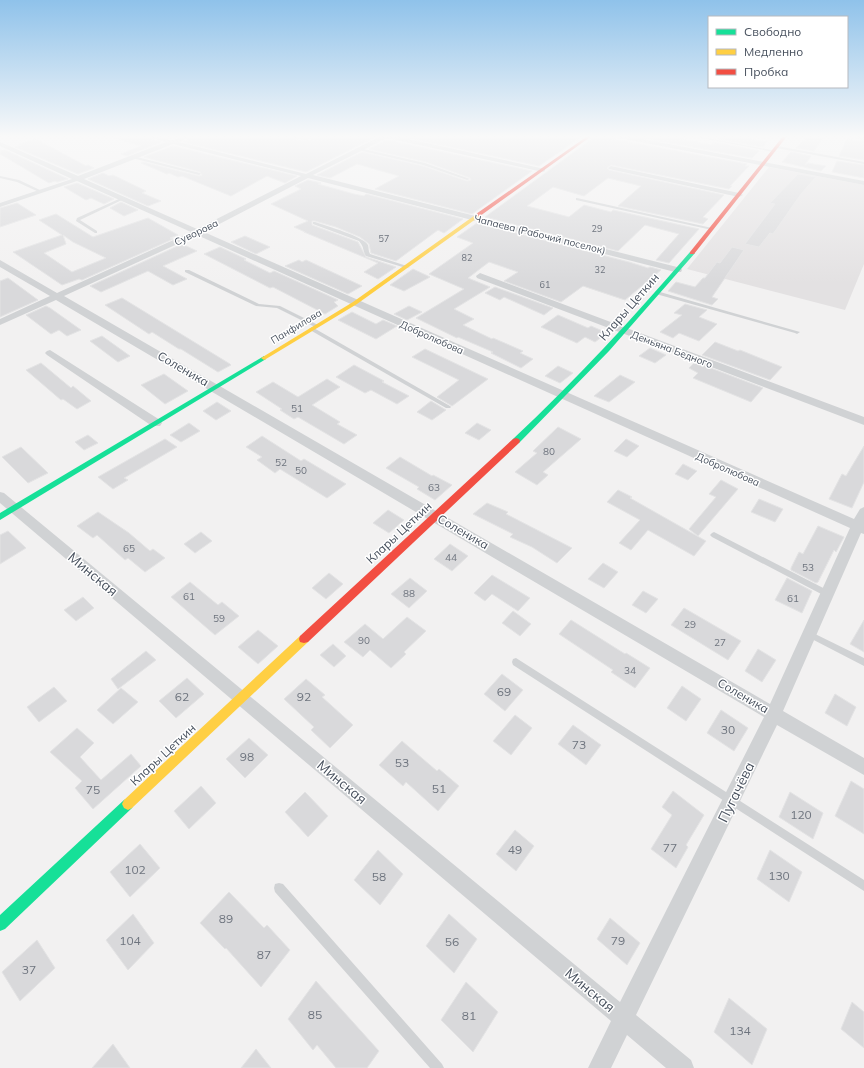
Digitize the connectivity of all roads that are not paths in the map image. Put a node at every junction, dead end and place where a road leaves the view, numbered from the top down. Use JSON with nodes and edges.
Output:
{"nodes":[{"id":1,"x":26,"y":185,"type":"edge"},
{"id":2,"x":58,"y":185,"type":"edge"},
{"id":3,"x":92,"y":185,"type":"edge"},
{"id":4,"x":290,"y":185,"type":"edge"},
{"id":5,"x":343,"y":185,"type":"edge"},
{"id":6,"x":522,"y":185,"type":"edge"},
{"id":7,"x":691,"y":185,"type":"edge"},
{"id":8,"x":748,"y":185,"type":"edge"},
{"id":9,"x":40,"y":191,"type":"junction"},
{"id":10,"x":739,"y":195,"type":"junction"},
{"id":11,"x":122,"y":199,"type":"junction"},
{"id":12,"x":577,"y":199,"type":"dead end"},
{"id":13,"x":0,"y":205,"type":"edge"},
{"id":14,"x":476,"y":218,"type":"junction"},
{"id":15,"x":314,"y":223,"type":"dead end"},
{"id":16,"x":712,"y":229,"type":"junction"},
{"id":17,"x":96,"y":232,"type":"dead end"},
{"id":18,"x":197,"y":232,"type":"junction"},
{"id":19,"x":0,"y":263,"type":"edge"},
{"id":20,"x":408,"y":267,"type":"junction"},
{"id":21,"x":678,"y":270,"type":"junction"},
{"id":22,"x":187,"y":271,"type":"dead end"},
{"id":23,"x":480,"y":276,"type":"dead end"},
{"id":24,"x":658,"y":293,"type":"junction"},
{"id":25,"x":57,"y":296,"type":"junction"},
{"id":26,"x":355,"y":303,"type":"junction"},
{"id":27,"x":0,"y":322,"type":"edge"},
{"id":28,"x":315,"y":327,"type":"junction"},
{"id":29,"x":625,"y":331,"type":"junction"},
{"id":30,"x":796,"y":332,"type":"dead end"},
{"id":31,"x":50,"y":353,"type":"dead end"},
{"id":32,"x":215,"y":388,"type":"junction"},
{"id":33,"x":564,"y":396,"type":"junction"},
{"id":34,"x":448,"y":407,"type":"dead end"},
{"id":35,"x":864,"y":421,"type":"edge"},
{"id":36,"x":156,"y":422,"type":"junction"},
{"id":37,"x":0,"y":496,"type":"edge"},
{"id":38,"x":15,"y":508,"type":"junction"},
{"id":39,"x":435,"y":516,"type":"junction"},
{"id":40,"x":0,"y":517,"type":"edge"},
{"id":41,"x":862,"y":522,"type":"edge"},
{"id":42,"x":714,"y":535,"type":"dead end"},
{"id":43,"x":828,"y":594,"type":"junction"},
{"id":44,"x":809,"y":634,"type":"junction"},
{"id":45,"x":516,"y":662,"type":"dead end"},
{"id":46,"x":864,"y":662,"type":"edge"},
{"id":47,"x":241,"y":698,"type":"junction"},
{"id":48,"x":774,"y":713,"type":"junction"},
{"id":49,"x":864,"y":767,"type":"edge"},
{"id":50,"x":732,"y":800,"type":"junction"},
{"id":51,"x":864,"y":886,"type":"edge"},
{"id":52,"x":279,"y":888,"type":"dead end"},
{"id":53,"x":0,"y":924,"type":"edge"},
{"id":54,"x":624,"y":1018,"type":"junction"},
{"id":55,"x":438,"y":1068,"type":"edge"},
{"id":56,"x":599,"y":1068,"type":"edge"},
{"id":57,"x":683,"y":1068,"type":"edge"}],
"edges":[{"from":1,"to":9,"type":"lane"},
{"from":2,"to":9,"type":"street"},
{"from":3,"to":11,"type":"street","name":"Добролюбова"},
{"from":4,"to":18,"type":"street","name":"Суворова"},
{"from":5,"to":14,"type":"street","name":"Чапаева (Рабочий поселок)"},
{"from":6,"to":14,"type":"street","name":"Панфилова"},
{"from":7,"to":10,"type":"street"},
{"from":8,"to":10,"type":"street","name":"Клары Цеткин"},
{"from":9,"to":13,"type":"street"},
{"from":10,"to":16,"type":"street","name":"Клары Цеткин"},
{"from":11,"to":17,"type":"lane"},
{"from":11,"to":18,"type":"street","name":"Добролюбова"},
{"from":12,"to":16,"type":"lane"},
{"from":14,"to":20,"type":"street","name":"Панфилова"},
{"from":14,"to":21,"type":"street","name":"Чапаева (Рабочий поселок)"},
{"from":15,"to":20,"type":"lane"},
{"from":16,"to":21,"type":"street","name":"Клары Цеткин"},
{"from":18,"to":25,"type":"street","name":"Суворова"},
{"from":18,"to":26,"type":"street","name":"Добролюбова"},
{"from":19,"to":25,"type":"street","name":"Соленика"},
{"from":20,"to":26,"type":"street","name":"Панфилова"},
{"from":21,"to":24,"type":"street","name":"Клары Цеткин"},
{"from":22,"to":28,"type":"lane"},
{"from":23,"to":29,"type":"street","name":"Демьяна Бедного"},
{"from":24,"to":29,"type":"street","name":"Клары Цеткин"},
{"from":24,"to":30,"type":"lane"},
{"from":25,"to":27,"type":"street","name":"Суворова"},
{"from":25,"to":32,"type":"street","name":"Соленика"},
{"from":26,"to":28,"type":"street","name":"Панфилова"},
{"from":26,"to":33,"type":"street","name":"Добролюбова"},
{"from":28,"to":32,"type":"street","name":"Панфилова"},
{"from":28,"to":34,"type":"lane"},
{"from":29,"to":33,"type":"street","name":"Клары Цеткин"},
{"from":29,"to":35,"type":"street","name":"Демьяна Бедного"},
{"from":31,"to":36,"type":"street"},
{"from":32,"to":36,"type":"street","name":"Панфилова"},
{"from":32,"to":39,"type":"street","name":"Соленика"},
{"from":33,"to":39,"type":"street","name":"Клары Цеткин"},
{"from":33,"to":41,"type":"street","name":"Добролюбова"},
{"from":36,"to":38,"type":"street","name":"Панфилова"},
{"from":37,"to":38,"type":"street","name":"Минская"},
{"from":38,"to":40,"type":"street","name":"Панфилова"},
{"from":38,"to":47,"type":"street","name":"Минская"},
{"from":39,"to":47,"type":"street","name":"Клары Цеткин"},
{"from":39,"to":48,"type":"street","name":"Соленика"},
{"from":41,"to":43,"type":"street","name":"Пугачёва"},
{"from":42,"to":43,"type":"lane"},
{"from":43,"to":44,"type":"street","name":"Пугачёва"},
{"from":44,"to":46,"type":"lane"},
{"from":44,"to":48,"type":"street","name":"Пугачёва"},
{"from":45,"to":50,"type":"lane"},
{"from":47,"to":53,"type":"street","name":"Клары Цеткин"},
{"from":47,"to":54,"type":"street","name":"Минская"},
{"from":48,"to":49,"type":"street","name":"Соленика"},
{"from":48,"to":50,"type":"street","name":"Пугачёва"},
{"from":50,"to":51,"type":"lane"},
{"from":50,"to":54,"type":"street","name":"Пугачёва"},
{"from":52,"to":55,"type":"lane"},
{"from":54,"to":56,"type":"street","name":"Пугачёва"},
{"from":54,"to":57,"type":"street","name":"Минская"}]}
